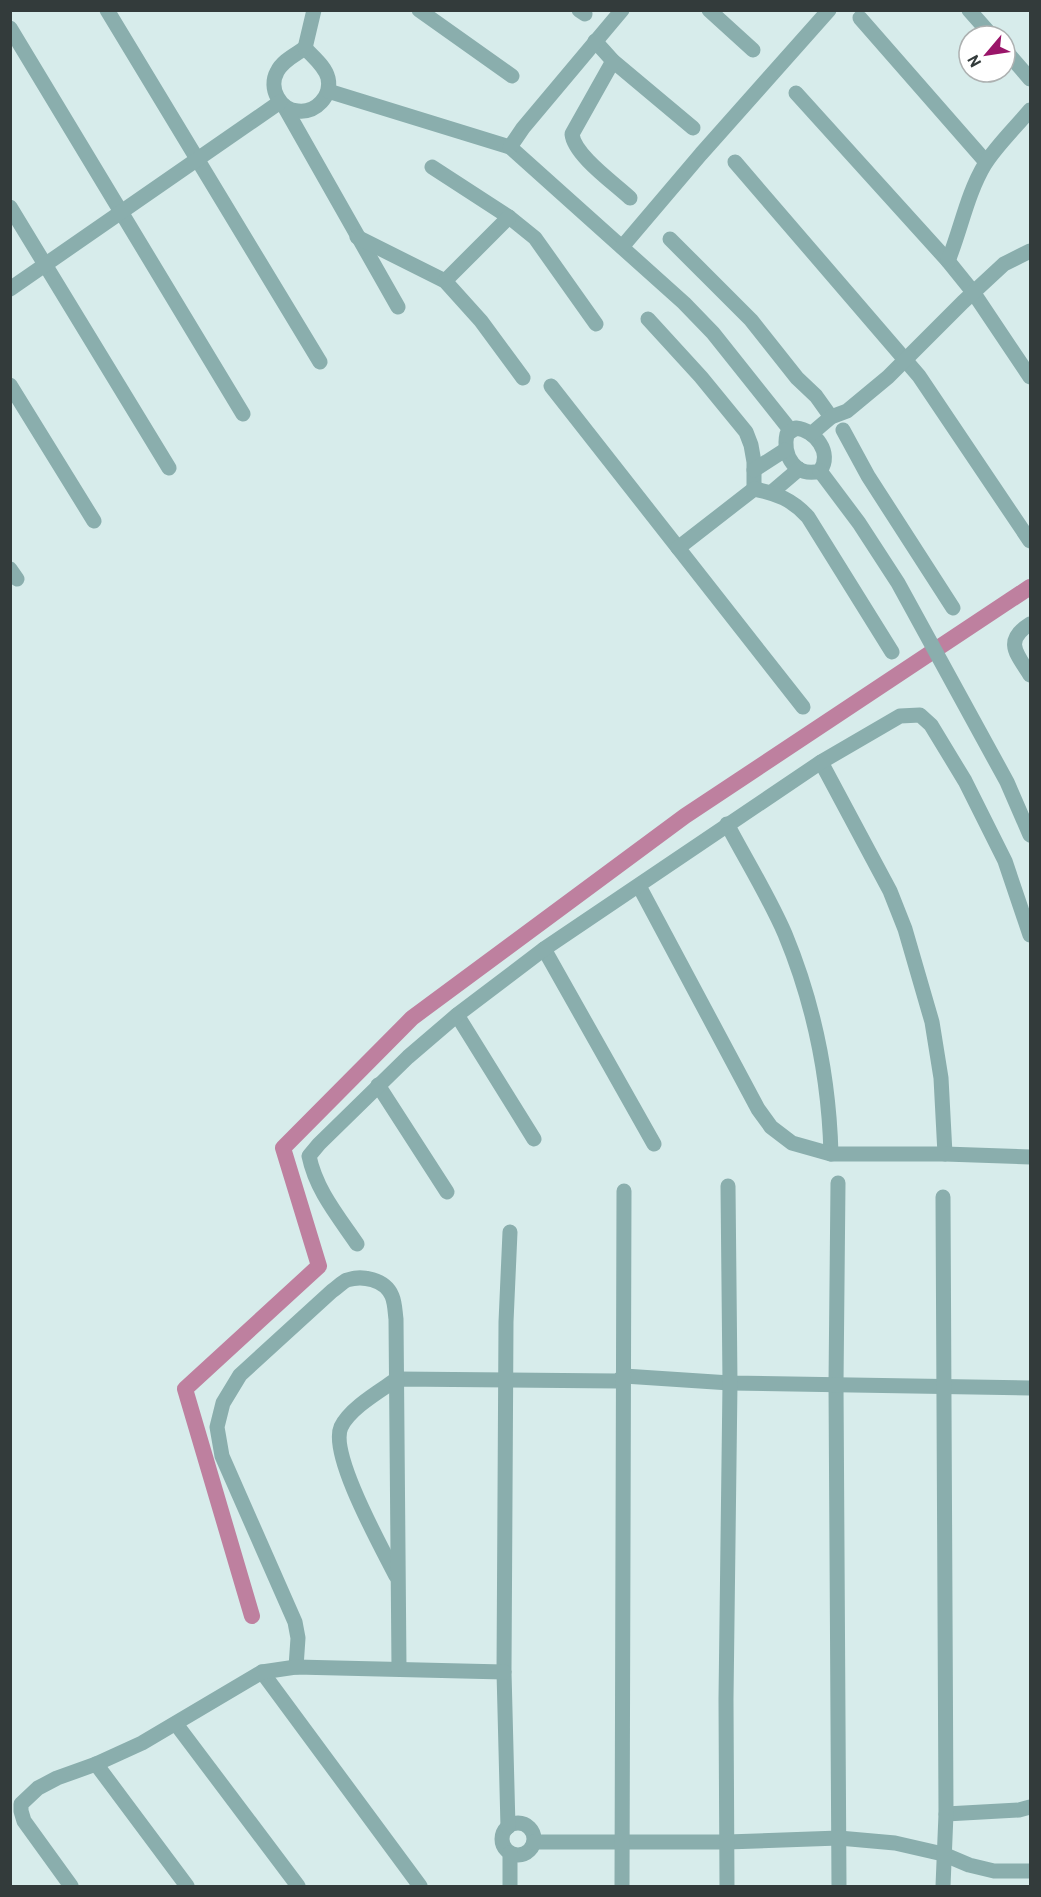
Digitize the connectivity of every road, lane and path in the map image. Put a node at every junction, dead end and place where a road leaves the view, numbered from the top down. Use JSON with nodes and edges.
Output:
{"nodes":[{"id":1,"x":107,"y":10,"type":"edge"},
{"id":2,"x":314,"y":10,"type":"edge"},
{"id":3,"x":419,"y":10,"type":"edge"},
{"id":4,"x":622,"y":10,"type":"edge"},
{"id":5,"x":709,"y":10,"type":"edge"},
{"id":6,"x":829,"y":10,"type":"edge"},
{"id":7,"x":969,"y":10,"type":"edge"},
{"id":8,"x":860,"y":18,"type":"dead end"},
{"id":9,"x":981,"y":24,"type":"edge"},
{"id":10,"x":10,"y":28,"type":"edge"},
{"id":11,"x":595,"y":41,"type":"junction"},
{"id":12,"x":305,"y":48,"type":"junction"},
{"id":13,"x":753,"y":50,"type":"dead end"},
{"id":14,"x":613,"y":61,"type":"junction"},
{"id":15,"x":1017,"y":64,"type":"edge"},
{"id":16,"x":512,"y":75,"type":"dead end"},
{"id":17,"x":1030,"y":79,"type":"edge"},
{"id":18,"x":328,"y":91,"type":"junction"},
{"id":19,"x":796,"y":93,"type":"dead end"},
{"id":20,"x":282,"y":104,"type":"junction"},
{"id":21,"x":1030,"y":110,"type":"edge"},
{"id":22,"x":693,"y":128,"type":"dead end"},
{"id":23,"x":510,"y":147,"type":"junction"},
{"id":24,"x":196,"y":159,"type":"junction"},
{"id":25,"x":735,"y":162,"type":"dead end"},
{"id":26,"x":986,"y":162,"type":"junction"},
{"id":27,"x":432,"y":167,"type":"dead end"},
{"id":28,"x":630,"y":198,"type":"dead end"},
{"id":29,"x":10,"y":207,"type":"edge"},
{"id":30,"x":121,"y":212,"type":"junction"},
{"id":31,"x":509,"y":217,"type":"junction"},
{"id":32,"x":357,"y":237,"type":"junction"},
{"id":33,"x":670,"y":239,"type":"dead end"},
{"id":34,"x":622,"y":247,"type":"junction"},
{"id":35,"x":1030,"y":251,"type":"edge"},
{"id":36,"x":948,"y":261,"type":"junction"},
{"id":37,"x":46,"y":265,"type":"junction"},
{"id":38,"x":446,"y":281,"type":"junction"},
{"id":39,"x":10,"y":289,"type":"edge"},
{"id":40,"x":973,"y":292,"type":"junction"},
{"id":41,"x":398,"y":307,"type":"dead end"},
{"id":42,"x":648,"y":319,"type":"dead end"},
{"id":43,"x":597,"y":324,"type":"dead end"},
{"id":44,"x":905,"y":361,"type":"junction"},
{"id":45,"x":320,"y":362,"type":"dead end"},
{"id":46,"x":1030,"y":377,"type":"edge"},
{"id":47,"x":523,"y":378,"type":"dead end"},
{"id":48,"x":10,"y":385,"type":"edge"},
{"id":49,"x":551,"y":387,"type":"dead end"},
{"id":50,"x":847,"y":411,"type":"junction"},
{"id":51,"x":243,"y":414,"type":"dead end"},
{"id":52,"x":831,"y":417,"type":"junction"},
{"id":53,"x":843,"y":430,"type":"junction"},
{"id":54,"x":791,"y":431,"type":"junction"},
{"id":55,"x":811,"y":434,"type":"junction"},
{"id":56,"x":822,"y":446,"type":"junction"},
{"id":57,"x":785,"y":450,"type":"junction"},
{"id":58,"x":169,"y":468,"type":"dead end"},
{"id":59,"x":799,"y":469,"type":"junction"},
{"id":60,"x":754,"y":470,"type":"junction"},
{"id":61,"x":820,"y":471,"type":"junction"},
{"id":62,"x":754,"y":489,"type":"junction"},
{"id":63,"x":772,"y":492,"type":"junction"},
{"id":64,"x":94,"y":521,"type":"dead end"},
{"id":65,"x":1030,"y":541,"type":"edge"},
{"id":66,"x":678,"y":548,"type":"junction"},
{"id":67,"x":953,"y":608,"type":"dead end"},
{"id":68,"x":1030,"y":624,"type":"edge"},
{"id":69,"x":892,"y":652,"type":"dead end"},
{"id":70,"x":1030,"y":675,"type":"edge"},
{"id":71,"x":803,"y":707,"type":"dead end"},
{"id":72,"x":822,"y":762,"type":"junction"},
{"id":73,"x":727,"y":824,"type":"junction"},
{"id":74,"x":1030,"y":835,"type":"edge"},
{"id":75,"x":639,"y":886,"type":"junction"},
{"id":76,"x":1030,"y":935,"type":"edge"},
{"id":77,"x":544,"y":949,"type":"junction"},
{"id":78,"x":457,"y":1015,"type":"junction"},
{"id":79,"x":378,"y":1085,"type":"junction"},
{"id":80,"x":534,"y":1139,"type":"dead end"},
{"id":81,"x":654,"y":1144,"type":"dead end"},
{"id":82,"x":831,"y":1154,"type":"junction"},
{"id":83,"x":945,"y":1154,"type":"junction"},
{"id":84,"x":1030,"y":1157,"type":"edge"},
{"id":85,"x":838,"y":1183,"type":"dead end"},
{"id":86,"x":728,"y":1186,"type":"dead end"},
{"id":87,"x":624,"y":1191,"type":"dead end"},
{"id":88,"x":447,"y":1192,"type":"dead end"},
{"id":89,"x":943,"y":1197,"type":"dead end"},
{"id":90,"x":510,"y":1232,"type":"dead end"},
{"id":91,"x":357,"y":1244,"type":"dead end"},
{"id":92,"x":624,"y":1376,"type":"junction"},
{"id":93,"x":397,"y":1379,"type":"junction"},
{"id":94,"x":506,"y":1380,"type":"junction"},
{"id":95,"x":730,"y":1383,"type":"junction"},
{"id":96,"x":836,"y":1384,"type":"junction"},
{"id":97,"x":943,"y":1387,"type":"junction"},
{"id":98,"x":1030,"y":1388,"type":"edge"},
{"id":99,"x":399,"y":1581,"type":"junction"},
{"id":100,"x":296,"y":1667,"type":"junction"},
{"id":101,"x":399,"y":1668,"type":"junction"},
{"id":102,"x":262,"y":1672,"type":"junction"},
{"id":103,"x":504,"y":1672,"type":"junction"},
{"id":104,"x":176,"y":1724,"type":"junction"},
{"id":105,"x":96,"y":1764,"type":"junction"},
{"id":106,"x":1030,"y":1807,"type":"edge"},
{"id":107,"x":946,"y":1814,"type":"junction"},
{"id":108,"x":508,"y":1827,"type":"junction"},
{"id":109,"x":839,"y":1838,"type":"junction"},
{"id":110,"x":623,"y":1841,"type":"junction"},
{"id":111,"x":534,"y":1842,"type":"junction"},
{"id":112,"x":727,"y":1842,"type":"junction"},
{"id":113,"x":510,"y":1853,"type":"junction"},
{"id":114,"x":943,"y":1854,"type":"junction"},
{"id":115,"x":1030,"y":1871,"type":"edge"},
{"id":116,"x":71,"y":1887,"type":"edge"},
{"id":117,"x":187,"y":1887,"type":"edge"},
{"id":118,"x":298,"y":1887,"type":"edge"},
{"id":119,"x":420,"y":1887,"type":"edge"},
{"id":120,"x":510,"y":1887,"type":"edge"},
{"id":121,"x":622,"y":1887,"type":"edge"},
{"id":122,"x":727,"y":1887,"type":"edge"},
{"id":123,"x":839,"y":1887,"type":"edge"},
{"id":124,"x":943,"y":1887,"type":"edge"}],
"edges":[{"from":1,"to":24,"type":"street"},
{"from":2,"to":12,"type":"street"},
{"from":3,"to":16,"type":"street"},
{"from":4,"to":11,"type":"street"},
{"from":5,"to":13,"type":"street"},
{"from":6,"to":34,"type":"street"},
{"from":7,"to":9,"type":"street"},
{"from":8,"to":26,"type":"street"},
{"from":10,"to":30,"type":"street"},
{"from":11,"to":14,"type":"street"},
{"from":11,"to":23,"type":"street"},
{"from":12,"to":18,"type":"street"},
{"from":12,"to":20,"type":"street"},
{"from":14,"to":22,"type":"street"},
{"from":14,"to":28,"type":"street"},
{"from":15,"to":17,"type":"street"},
{"from":18,"to":20,"type":"street"},
{"from":18,"to":23,"type":"street"},
{"from":19,"to":36,"type":"street"},
{"from":20,"to":24,"type":"street"},
{"from":20,"to":32,"type":"street"},
{"from":21,"to":26,"type":"street"},
{"from":23,"to":34,"type":"street"},
{"from":24,"to":30,"type":"street"},
{"from":24,"to":45,"type":"street"},
{"from":25,"to":44,"type":"street"},
{"from":26,"to":36,"type":"street"},
{"from":27,"to":31,"type":"street"},
{"from":29,"to":37,"type":"street"},
{"from":30,"to":37,"type":"street"},
{"from":30,"to":51,"type":"street"},
{"from":31,"to":38,"type":"street"},
{"from":31,"to":43,"type":"street"},
{"from":32,"to":38,"type":"street"},
{"from":32,"to":41,"type":"street"},
{"from":33,"to":52,"type":"street"},
{"from":34,"to":54,"type":"street"},
{"from":35,"to":40,"type":"street"},
{"from":36,"to":40,"type":"street"},
{"from":37,"to":39,"type":"street"},
{"from":37,"to":58,"type":"street"},
{"from":38,"to":47,"type":"street"},
{"from":40,"to":44,"type":"street"},
{"from":40,"to":46,"type":"street"},
{"from":42,"to":60,"type":"street"},
{"from":44,"to":50,"type":"street"},
{"from":44,"to":65,"type":"street"},
{"from":48,"to":64,"type":"street"},
{"from":49,"to":66,"type":"street"},
{"from":50,"to":52,"type":"street"},
{"from":50,"to":53,"type":"street"},
{"from":52,"to":55,"type":"street"},
{"from":53,"to":56,"type":"street"},
{"from":53,"to":67,"type":"street"},
{"from":54,"to":55,"type":"street"},
{"from":54,"to":57,"type":"street"},
{"from":55,"to":56,"type":"street"},
{"from":56,"to":61,"type":"street"},
{"from":57,"to":59,"type":"street"},
{"from":57,"to":60,"type":"street"},
{"from":59,"to":61,"type":"street"},
{"from":59,"to":63,"type":"street"},
{"from":60,"to":62,"type":"street"},
{"from":61,"to":74,"type":"street"},
{"from":62,"to":63,"type":"street"},
{"from":62,"to":66,"type":"street"},
{"from":63,"to":69,"type":"street"},
{"from":66,"to":71,"type":"street"},
{"from":68,"to":70,"type":"street"},
{"from":72,"to":73,"type":"street"},
{"from":72,"to":76,"type":"street"},
{"from":72,"to":83,"type":"street"},
{"from":73,"to":75,"type":"street"},
{"from":73,"to":82,"type":"street"},
{"from":75,"to":77,"type":"street"},
{"from":75,"to":82,"type":"street"},
{"from":77,"to":78,"type":"street"},
{"from":77,"to":81,"type":"street"},
{"from":78,"to":79,"type":"street"},
{"from":78,"to":80,"type":"street"},
{"from":79,"to":88,"type":"street"},
{"from":79,"to":91,"type":"street"},
{"from":82,"to":83,"type":"street"},
{"from":83,"to":84,"type":"street"},
{"from":85,"to":96,"type":"street"},
{"from":86,"to":95,"type":"street"},
{"from":87,"to":92,"type":"street"},
{"from":89,"to":97,"type":"street"},
{"from":90,"to":94,"type":"street"},
{"from":92,"to":94,"type":"street"},
{"from":92,"to":95,"type":"street"},
{"from":92,"to":110,"type":"street"},
{"from":93,"to":94,"type":"street"},
{"from":93,"to":99,"type":"street"},
{"from":93,"to":99,"type":"street"},
{"from":93,"to":100,"type":"street"},
{"from":94,"to":103,"type":"street"},
{"from":95,"to":96,"type":"street"},
{"from":95,"to":112,"type":"street"},
{"from":96,"to":97,"type":"street"},
{"from":96,"to":109,"type":"street"},
{"from":97,"to":98,"type":"street"},
{"from":97,"to":107,"type":"street"},
{"from":99,"to":101,"type":"street"},
{"from":100,"to":101,"type":"street"},
{"from":100,"to":102,"type":"street"},
{"from":101,"to":103,"type":"street"},
{"from":102,"to":104,"type":"street"},
{"from":102,"to":119,"type":"street"},
{"from":103,"to":108,"type":"street"},
{"from":104,"to":105,"type":"street"},
{"from":104,"to":118,"type":"street"},
{"from":105,"to":116,"type":"street"},
{"from":105,"to":117,"type":"street"},
{"from":106,"to":107,"type":"street"},
{"from":107,"to":114,"type":"street"},
{"from":108,"to":111,"type":"street"},
{"from":108,"to":113,"type":"street"},
{"from":109,"to":112,"type":"street"},
{"from":109,"to":114,"type":"street"},
{"from":109,"to":123,"type":"street"},
{"from":110,"to":111,"type":"street"},
{"from":110,"to":112,"type":"street"},
{"from":110,"to":121,"type":"street"},
{"from":111,"to":113,"type":"street"},
{"from":112,"to":122,"type":"street"},
{"from":113,"to":120,"type":"street"},
{"from":114,"to":115,"type":"street"},
{"from":114,"to":124,"type":"street"}]}
